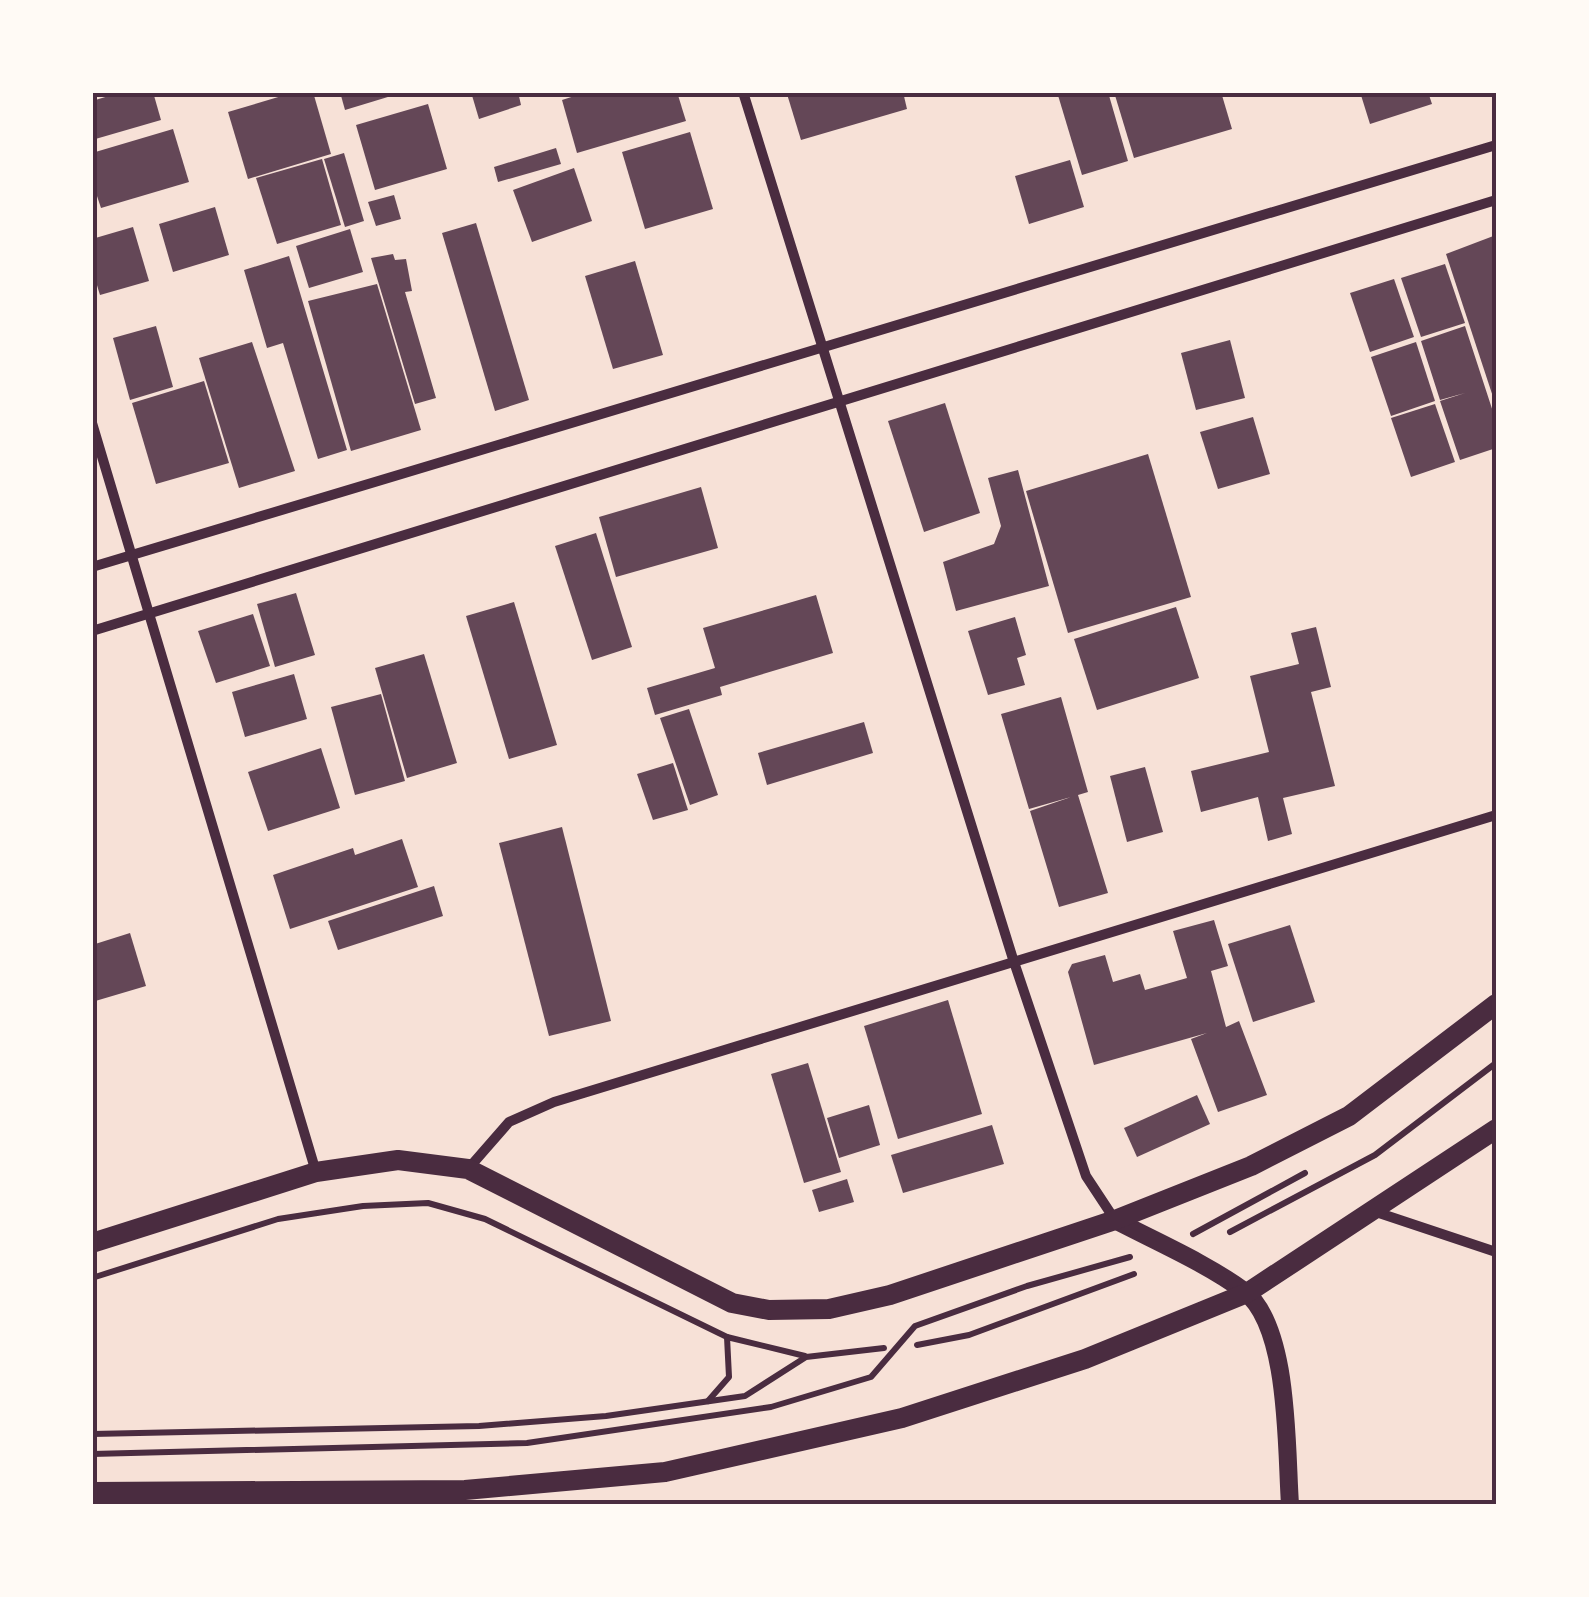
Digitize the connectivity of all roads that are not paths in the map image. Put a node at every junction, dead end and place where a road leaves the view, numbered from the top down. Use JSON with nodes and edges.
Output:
{"nodes":[{"id":1,"x":743,"y":92,"type":"edge"},
{"id":2,"x":1496,"y":145,"type":"edge"},
{"id":3,"x":1496,"y":200,"type":"edge"},
{"id":4,"x":822,"y":350,"type":"junction"},
{"id":5,"x":837,"y":404,"type":"junction"},
{"id":6,"x":92,"y":423,"type":"edge"},
{"id":7,"x":132,"y":555,"type":"junction"},
{"id":8,"x":92,"y":567,"type":"edge"},
{"id":9,"x":151,"y":613,"type":"junction"},
{"id":10,"x":92,"y":631,"type":"edge"},
{"id":11,"x":1496,"y":814,"type":"edge"},
{"id":12,"x":1013,"y":959,"type":"junction"},
{"id":13,"x":1496,"y":1004,"type":"edge"},
{"id":14,"x":1496,"y":1129,"type":"edge"},
{"id":15,"x":468,"y":1169,"type":"junction"},
{"id":16,"x":316,"y":1172,"type":"junction"},
{"id":17,"x":1376,"y":1212,"type":"junction"},
{"id":18,"x":1115,"y":1220,"type":"junction"},
{"id":19,"x":92,"y":1243,"type":"edge"},
{"id":20,"x":1496,"y":1252,"type":"edge"},
{"id":21,"x":1247,"y":1293,"type":"junction"},
{"id":22,"x":92,"y":1492,"type":"edge"},
{"id":23,"x":466,"y":1498,"type":"edge"},
{"id":24,"x":1290,"y":1504,"type":"edge"}],
"edges":[{"from":1,"to":4,"type":"street"},
{"from":2,"to":4,"type":"street"},
{"from":3,"to":5,"type":"street"},
{"from":4,"to":5,"type":"street"},
{"from":4,"to":7,"type":"street"},
{"from":5,"to":9,"type":"street"},
{"from":5,"to":12,"type":"street"},
{"from":6,"to":7,"type":"street"},
{"from":7,"to":8,"type":"street"},
{"from":7,"to":9,"type":"street"},
{"from":9,"to":10,"type":"street"},
{"from":9,"to":16,"type":"street"},
{"from":11,"to":12,"type":"street"},
{"from":12,"to":15,"type":"street"},
{"from":12,"to":18,"type":"street"},
{"from":13,"to":18,"type":"main road"},
{"from":14,"to":17,"type":"main road"},
{"from":15,"to":16,"type":"main road"},
{"from":15,"to":18,"type":"main road"},
{"from":16,"to":19,"type":"main road"},
{"from":17,"to":20,"type":"street"},
{"from":17,"to":21,"type":"main road"},
{"from":18,"to":21,"type":"street"},
{"from":21,"to":23,"type":"main road"},
{"from":21,"to":24,"type":"street"},
{"from":22,"to":23,"type":"main road"}]}
